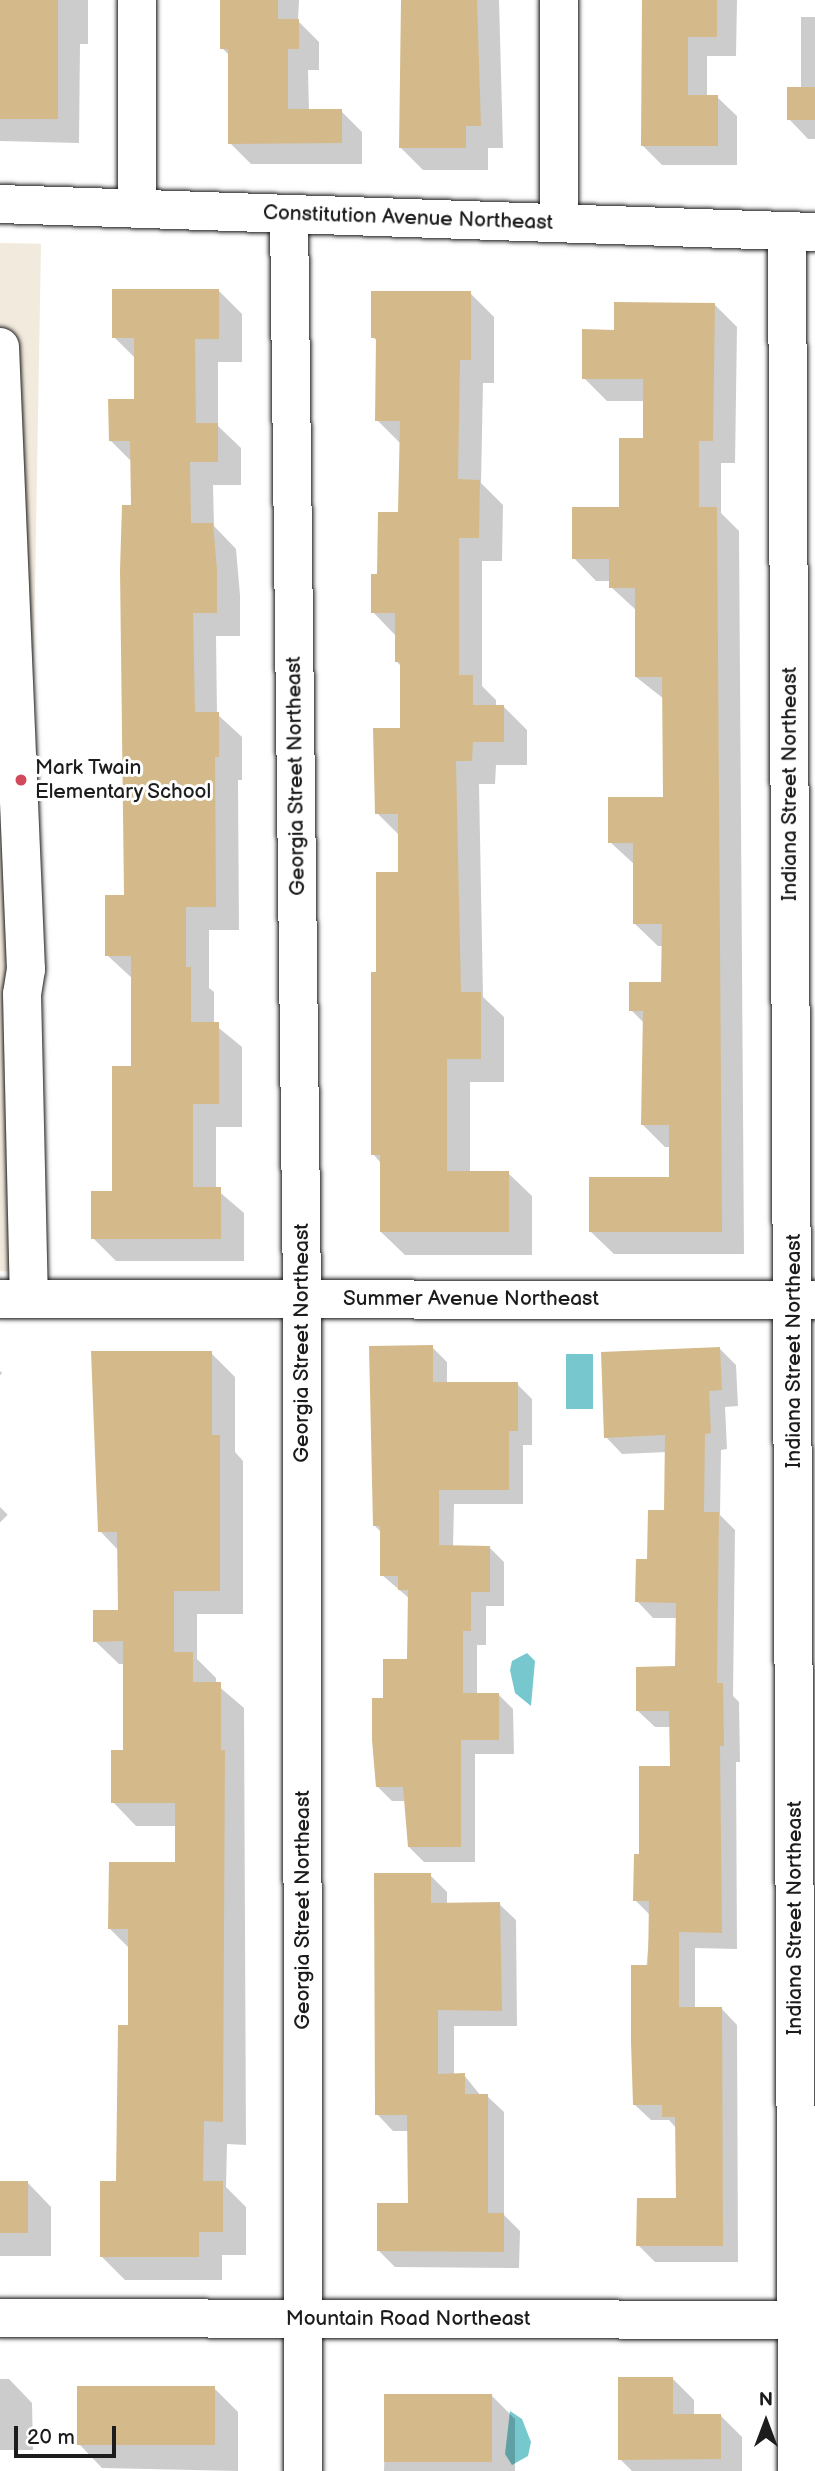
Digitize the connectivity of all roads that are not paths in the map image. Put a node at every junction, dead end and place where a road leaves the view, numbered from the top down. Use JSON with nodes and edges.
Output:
{"nodes":[{"id":1,"x":137,"y":0,"type":"edge"},
{"id":2,"x":559,"y":0,"type":"edge"},
{"id":3,"x":0,"y":204,"type":"edge"},
{"id":4,"x":136,"y":208,"type":"junction"},
{"id":5,"x":289,"y":214,"type":"junction"},
{"id":6,"x":559,"y":222,"type":"junction"},
{"id":7,"x":801,"y":232,"type":"edge"},
{"id":8,"x":0,"y":347,"type":"edge"},
{"id":9,"x":5,"y":602,"type":"edge"},
{"id":10,"x":10,"y":821,"type":"edge"},
{"id":11,"x":15,"y":1299,"type":"edge"},
{"id":12,"x":302,"y":1299,"type":"junction"},
{"id":13,"x":804,"y":1301,"type":"edge"},
{"id":14,"x":0,"y":2318,"type":"edge"},
{"id":15,"x":304,"y":2318,"type":"junction"},
{"id":16,"x":806,"y":2320,"type":"edge"},
{"id":17,"x":303,"y":2471,"type":"edge"},
{"id":18,"x":797,"y":2471,"type":"edge"}],
"edges":[{"from":1,"to":4,"type":"street"},
{"from":2,"to":6,"type":"street"},
{"from":3,"to":4,"type":"street","name":"Constitution Avenue Northeast"},
{"from":4,"to":5,"type":"street","name":"Constitution Avenue Northeast"},
{"from":5,"to":6,"type":"street","name":"Constitution Avenue Northeast"},
{"from":5,"to":12,"type":"street","name":"Georgia Street Northeast"},
{"from":6,"to":7,"type":"street","name":"Constitution Avenue Northeast"},
{"from":7,"to":13,"type":"street","name":"Indiana Street Northeast"},
{"from":8,"to":9,"type":"street"},
{"from":9,"to":10,"type":"street"},
{"from":10,"to":11,"type":"street"},
{"from":11,"to":12,"type":"street","name":"Summer Avenue Northeast"},
{"from":12,"to":13,"type":"street","name":"Summer Avenue Northeast"},
{"from":12,"to":15,"type":"street","name":"Georgia Street Northeast"},
{"from":13,"to":16,"type":"street","name":"Indiana Street Northeast"},
{"from":14,"to":15,"type":"street","name":"Mountain Road Northeast"},
{"from":15,"to":16,"type":"street","name":"Mountain Road Northeast"},
{"from":15,"to":17,"type":"street","name":"Georgia Street Northeast"},
{"from":16,"to":18,"type":"street","name":"Indiana Street Northeast"}]}
